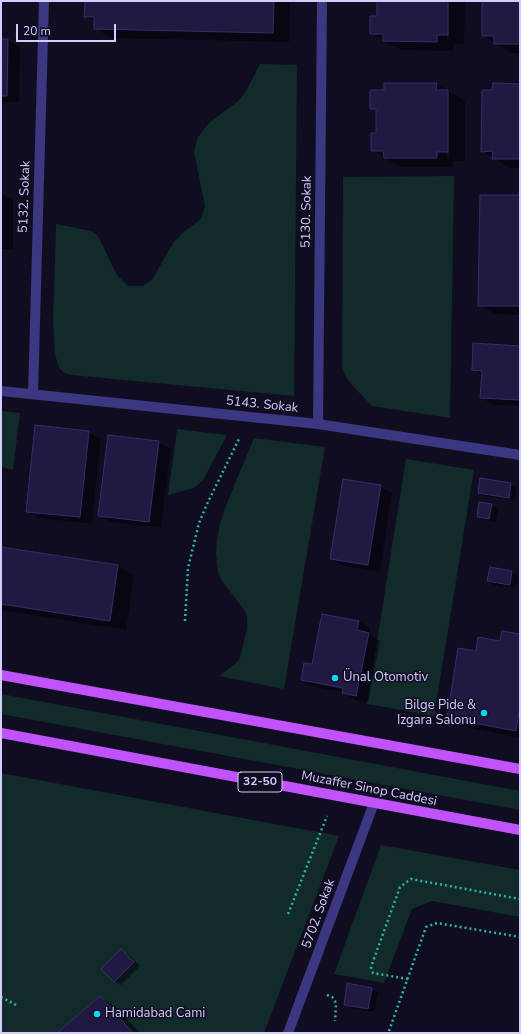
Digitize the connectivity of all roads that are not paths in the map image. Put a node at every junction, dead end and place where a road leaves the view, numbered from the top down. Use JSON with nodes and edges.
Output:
{"nodes":[{"id":1,"x":44,"y":1,"type":"edge"},
{"id":2,"x":322,"y":1,"type":"edge"},
{"id":3,"x":1,"y":391,"type":"edge"},
{"id":4,"x":33,"y":394,"type":"junction"},
{"id":5,"x":318,"y":424,"type":"junction"},
{"id":6,"x":520,"y":455,"type":"edge"},
{"id":7,"x":1,"y":675,"type":"edge"},
{"id":8,"x":1,"y":733,"type":"edge"},
{"id":9,"x":520,"y":770,"type":"edge"},
{"id":10,"x":374,"y":803,"type":"junction"},
{"id":11,"x":520,"y":830,"type":"edge"},
{"id":12,"x":288,"y":1033,"type":"edge"}],
"edges":[{"from":1,"to":4,"type":"street","name":"5132. Sokak"},
{"from":2,"to":5,"type":"street","name":"5130. Sokak"},
{"from":3,"to":4,"type":"street","name":"5143. Sokak"},
{"from":4,"to":5,"type":"street","name":"5143. Sokak"},
{"from":5,"to":6,"type":"street","name":"5143. Sokak"},
{"from":7,"to":9,"type":"main road"},
{"from":8,"to":10,"type":"main road","name":"Muzaffer Sinop Caddesi","number":"32-50"},
{"from":10,"to":11,"type":"main road","name":"Muzaffer Sinop Caddesi","number":"32-50"},
{"from":10,"to":12,"type":"street","name":"5702. Sokak"}]}
